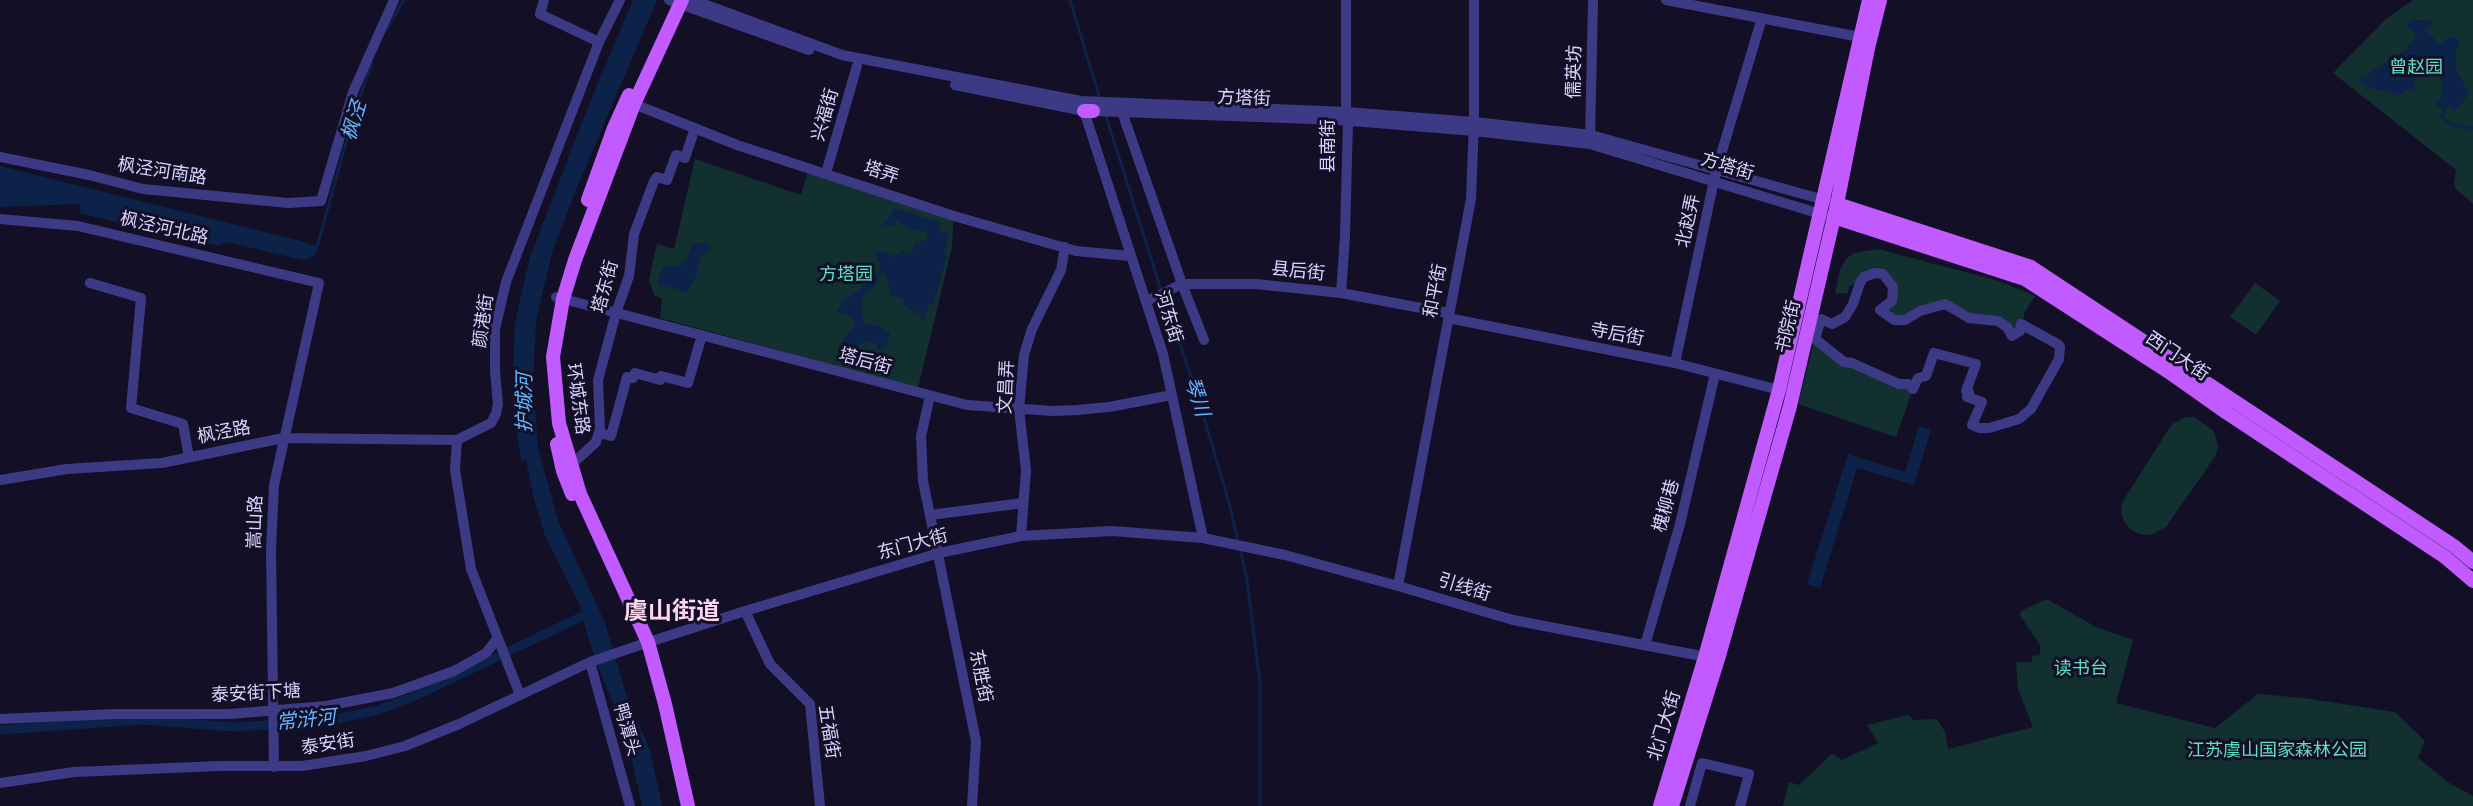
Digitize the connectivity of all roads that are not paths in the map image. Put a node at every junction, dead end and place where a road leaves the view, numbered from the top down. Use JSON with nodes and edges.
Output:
{"nodes":[{"id":1,"x":394,"y":0,"type":"edge"},
{"id":2,"x":544,"y":0,"type":"edge"},
{"id":3,"x":620,"y":0,"type":"edge"},
{"id":4,"x":1346,"y":0,"type":"edge"},
{"id":5,"x":1474,"y":0,"type":"edge"},
{"id":6,"x":1593,"y":0,"type":"edge"},
{"id":7,"x":1666,"y":0,"type":"edge"},
{"id":8,"x":1869,"y":0,"type":"edge"},
{"id":9,"x":1880,"y":0,"type":"edge"},
{"id":10,"x":678,"y":1,"type":"edge"},
{"id":11,"x":1761,"y":18,"type":"junction"},
{"id":12,"x":1860,"y":37,"type":"junction"},
{"id":13,"x":599,"y":42,"type":"junction"},
{"id":14,"x":857,"y":66,"type":"junction"},
{"id":15,"x":630,"y":103,"type":"junction"},
{"id":16,"x":1090,"y":108,"type":"junction"},
{"id":17,"x":1115,"y":109,"type":"junction"},
{"id":18,"x":1347,"y":116,"type":"junction"},
{"id":19,"x":1474,"y":126,"type":"junction"},
{"id":20,"x":694,"y":128,"type":"junction"},
{"id":21,"x":1590,"y":140,"type":"junction"},
{"id":22,"x":0,"y":157,"type":"edge"},
{"id":23,"x":826,"y":173,"type":"junction"},
{"id":24,"x":1715,"y":176,"type":"junction"},
{"id":25,"x":1829,"y":209,"type":"junction"},
{"id":26,"x":0,"y":219,"type":"edge"},
{"id":27,"x":1065,"y":247,"type":"junction"},
{"id":28,"x":1130,"y":256,"type":"junction"},
{"id":29,"x":90,"y":283,"type":"dead end"},
{"id":30,"x":319,"y":283,"type":"joint"},
{"id":31,"x":1182,"y":284,"type":"junction"},
{"id":32,"x":1341,"y":293,"type":"junction"},
{"id":33,"x":560,"y":298,"type":"junction"},
{"id":34,"x":1147,"y":301,"type":"junction"},
{"id":35,"x":616,"y":314,"type":"junction"},
{"id":36,"x":1448,"y":316,"type":"junction"},
{"id":37,"x":702,"y":335,"type":"junction"},
{"id":38,"x":1204,"y":340,"type":"dead end"},
{"id":39,"x":1675,"y":363,"type":"junction"},
{"id":40,"x":1870,"y":370,"type":"joint"},
{"id":41,"x":1714,"y":374,"type":"junction"},
{"id":42,"x":1779,"y":390,"type":"junction"},
{"id":43,"x":1172,"y":395,"type":"junction"},
{"id":44,"x":930,"y":396,"type":"junction"},
{"id":45,"x":1019,"y":409,"type":"junction"},
{"id":46,"x":599,"y":434,"type":"junction"},
{"id":47,"x":283,"y":438,"type":"junction"},
{"id":48,"x":456,"y":440,"type":"junction"},
{"id":49,"x":189,"y":457,"type":"junction"},
{"id":50,"x":567,"y":469,"type":"junction"},
{"id":51,"x":0,"y":480,"type":"edge"},
{"id":52,"x":1023,"y":502,"type":"junction"},
{"id":53,"x":930,"y":515,"type":"junction"},
{"id":54,"x":1021,"y":536,"type":"junction"},
{"id":55,"x":1203,"y":538,"type":"junction"},
{"id":56,"x":939,"y":553,"type":"junction"},
{"id":57,"x":2473,"y":562,"type":"edge"},
{"id":58,"x":2473,"y":581,"type":"edge"},
{"id":59,"x":1398,"y":586,"type":"junction"},
{"id":60,"x":746,"y":611,"type":"junction"},
{"id":61,"x":497,"y":639,"type":"junction"},
{"id":62,"x":644,"y":644,"type":"junction"},
{"id":63,"x":1645,"y":645,"type":"junction"},
{"id":64,"x":1711,"y":658,"type":"junction"},
{"id":65,"x":590,"y":663,"type":"junction"},
{"id":66,"x":520,"y":695,"type":"junction"},
{"id":67,"x":273,"y":710,"type":"junction"},
{"id":68,"x":0,"y":719,"type":"edge"},
{"id":69,"x":274,"y":767,"type":"junction"},
{"id":70,"x":0,"y":783,"type":"edge"},
{"id":71,"x":630,"y":806,"type":"edge"},
{"id":72,"x":680,"y":806,"type":"edge"},
{"id":73,"x":688,"y":806,"type":"edge"},
{"id":74,"x":820,"y":806,"type":"edge"},
{"id":75,"x":972,"y":806,"type":"edge"},
{"id":76,"x":1660,"y":806,"type":"edge"},
{"id":77,"x":1672,"y":806,"type":"edge"},
{"id":78,"x":1690,"y":806,"type":"edge"},
{"id":79,"x":1732,"y":806,"type":"edge"},
{"id":80,"x":1739,"y":806,"type":"edge"}],
"edges":[{"from":1,"to":22,"type":"street","name":"枫泾河南路"},
{"from":2,"to":13,"type":"street"},
{"from":3,"to":13,"type":"street","name":"颜港街"},
{"from":4,"to":18,"type":"street","name":"县南街"},
{"from":5,"to":19,"type":"street","name":"和平街"},
{"from":6,"to":21,"type":"street","name":"儒英坊"},
{"from":7,"to":11,"type":"street"},
{"from":8,"to":12,"type":"main road","name":"书院街"},
{"from":9,"to":25,"type":"main road","name":"书院街"},
{"from":10,"to":14,"type":"street","name":"方塔街"},
{"from":10,"to":15,"type":"main road","name":"环城东路"},
{"from":10,"to":16,"type":"street","name":"方塔街"},
{"from":11,"to":12,"type":"street"},
{"from":11,"to":24,"type":"street","name":"北赵弄"},
{"from":12,"to":25,"type":"main road","name":"书院街"},
{"from":13,"to":48,"type":"street","name":"颜港街"},
{"from":14,"to":16,"type":"street","name":"方塔街"},
{"from":14,"to":23,"type":"street","name":"兴福街"},
{"from":15,"to":20,"type":"street","name":"塔弄"},
{"from":15,"to":33,"type":"main road","name":"环城东路"},
{"from":16,"to":17,"type":"street","name":"方塔街"},
{"from":16,"to":28,"type":"street","name":"河东街"},
{"from":17,"to":18,"type":"street","name":"方塔街"},
{"from":17,"to":31,"type":"street","name":"河东街"},
{"from":18,"to":19,"type":"street","name":"方塔街"},
{"from":18,"to":32,"type":"street","name":"县南街"},
{"from":19,"to":21,"type":"street","name":"方塔街"},
{"from":19,"to":36,"type":"street","name":"和平街"},
{"from":20,"to":23,"type":"street","name":"塔弄"},
{"from":20,"to":35,"type":"street","name":"塔东街"},
{"from":21,"to":24,"type":"street","name":"方塔街"},
{"from":23,"to":27,"type":"street","name":"塔弄"},
{"from":24,"to":25,"type":"street","name":"方塔街"},
{"from":24,"to":39,"type":"street","name":"北赵弄"},
{"from":25,"to":42,"type":"main road","name":"书院街"},
{"from":25,"to":57,"type":"main road","name":"西门大街"},
{"from":25,"to":58,"type":"main road","name":"西门大街"},
{"from":25,"to":64,"type":"main road","name":"书院街"},
{"from":26,"to":30,"type":"street","name":"枫泾河北路"},
{"from":27,"to":28,"type":"street","name":"塔弄"},
{"from":27,"to":45,"type":"street","name":"文昌弄"},
{"from":28,"to":34,"type":"street","name":"河东街"},
{"from":29,"to":49,"type":"street"},
{"from":30,"to":47,"type":"street","name":"嵩山路"},
{"from":31,"to":32,"type":"street","name":"县后街"},
{"from":31,"to":34,"type":"street","name":"县后街"},
{"from":31,"to":38,"type":"street","name":"河东街"},
{"from":32,"to":36,"type":"street","name":"县后街"},
{"from":33,"to":35,"type":"street","name":"塔后街"},
{"from":33,"to":50,"type":"main road","name":"环城东路"},
{"from":34,"to":43,"type":"street","name":"河东街"},
{"from":35,"to":37,"type":"street","name":"塔后街"},
{"from":35,"to":46,"type":"street","name":"塔东街"},
{"from":36,"to":39,"type":"street","name":"寺后街"},
{"from":36,"to":59,"type":"street","name":"和平街"},
{"from":37,"to":44,"type":"street","name":"塔后街"},
{"from":37,"to":46,"type":"street"},
{"from":39,"to":41,"type":"street","name":"寺后街"},
{"from":40,"to":40,"type":"street"},
{"from":41,"to":42,"type":"street","name":"寺后街"},
{"from":41,"to":63,"type":"street","name":"槐柳巷"},
{"from":42,"to":64,"type":"main road","name":"书院街"},
{"from":43,"to":45,"type":"street","name":"塔后街"},
{"from":43,"to":55,"type":"street","name":"河东街"},
{"from":44,"to":45,"type":"street","name":"塔后街"},
{"from":44,"to":53,"type":"street","name":"东胜街"},
{"from":45,"to":52,"type":"street","name":"文昌弄"},
{"from":46,"to":50,"type":"street"},
{"from":47,"to":48,"type":"street","name":"枫泾路"},
{"from":47,"to":49,"type":"street","name":"枫泾路"},
{"from":47,"to":67,"type":"street","name":"嵩山路"},
{"from":48,"to":61,"type":"street"},
{"from":49,"to":51,"type":"street","name":"枫泾路"},
{"from":50,"to":62,"type":"main road","name":"环城东路"},
{"from":52,"to":53,"type":"street"},
{"from":52,"to":54,"type":"street","name":"文昌弄"},
{"from":53,"to":56,"type":"street","name":"东胜街"},
{"from":54,"to":55,"type":"street","name":"东门大街"},
{"from":54,"to":56,"type":"street","name":"东门大街"},
{"from":55,"to":59,"type":"street","name":"引线街"},
{"from":56,"to":60,"type":"street","name":"东门大街"},
{"from":56,"to":75,"type":"street","name":"东胜街"},
{"from":59,"to":63,"type":"street","name":"引线街"},
{"from":60,"to":62,"type":"street","name":"东门大街"},
{"from":60,"to":74,"type":"street","name":"五福街"},
{"from":61,"to":66,"type":"street"},
{"from":61,"to":67,"type":"street","name":"泰安街下塘"},
{"from":62,"to":65,"type":"street","name":"泰安街"},
{"from":62,"to":72,"type":"main road","name":"环城东路"},
{"from":62,"to":73,"type":"main road","name":"环城东路"},
{"from":63,"to":64,"type":"street","name":"引线街"},
{"from":64,"to":76,"type":"main road","name":"北门大街"},
{"from":64,"to":77,"type":"main road","name":"北门大街"},
{"from":65,"to":66,"type":"street","name":"泰安街"},
{"from":65,"to":71,"type":"street","name":"鸭潭头"},
{"from":66,"to":69,"type":"street","name":"泰安街"},
{"from":67,"to":68,"type":"street","name":"泰安街下塘"},
{"from":67,"to":69,"type":"street","name":"嵩山路"},
{"from":69,"to":70,"type":"street","name":"泰安街"},
{"from":78,"to":80,"type":"street"},
{"from":79,"to":80,"type":"street"}]}
